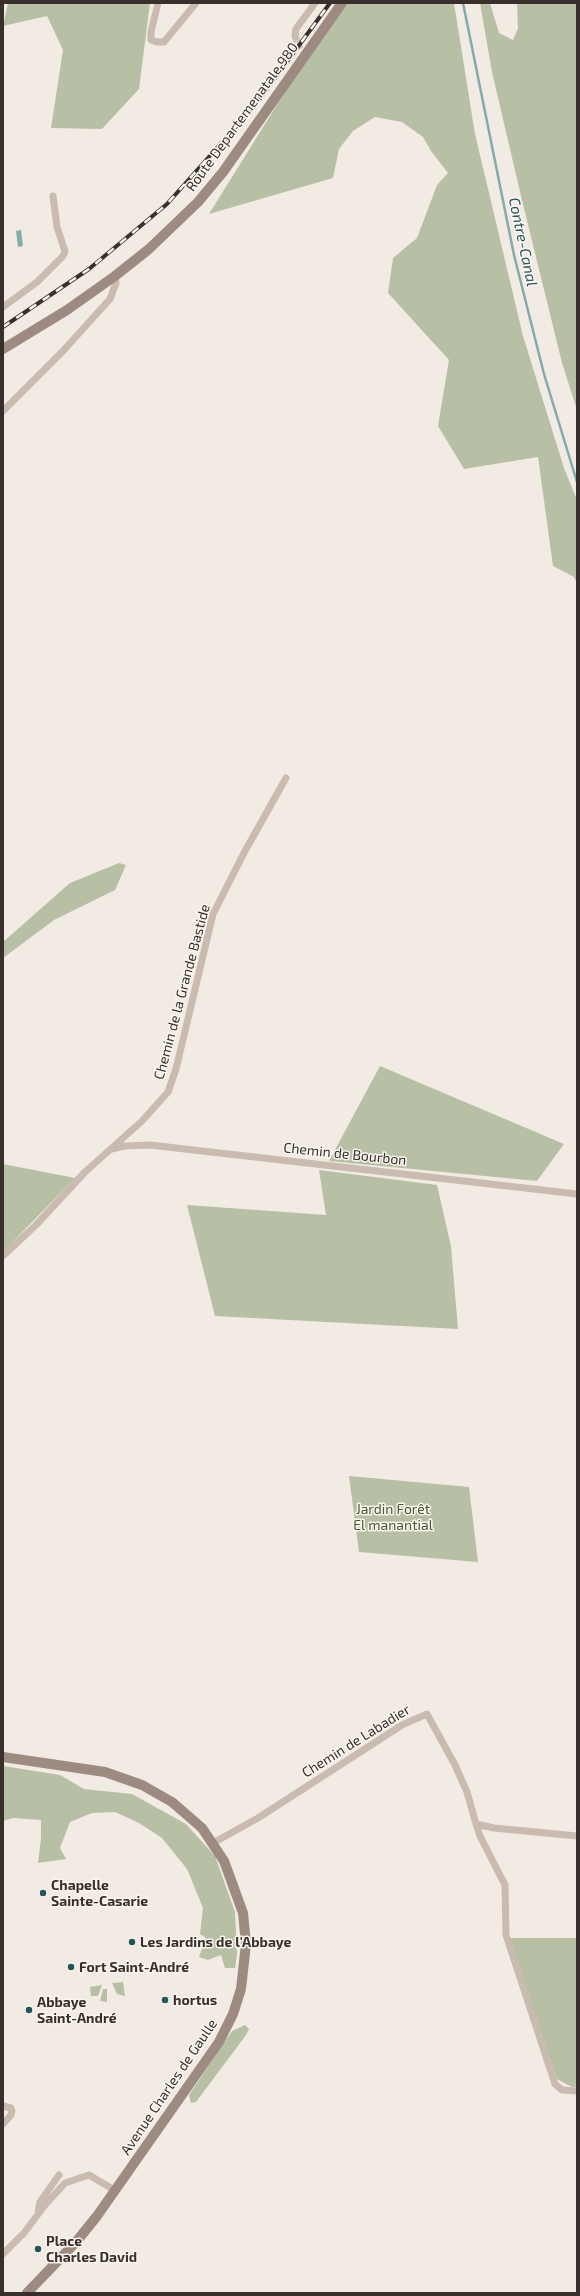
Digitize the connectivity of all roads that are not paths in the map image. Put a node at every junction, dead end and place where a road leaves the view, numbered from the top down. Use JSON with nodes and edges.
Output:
{"nodes":[{"id":1,"x":158,"y":3,"type":"edge"},
{"id":2,"x":196,"y":3,"type":"edge"},
{"id":3,"x":315,"y":3,"type":"edge"},
{"id":4,"x":342,"y":3,"type":"edge"},
{"id":5,"x":295,"y":36,"type":"dead end"},
{"id":6,"x":53,"y":196,"type":"dead end"},
{"id":7,"x":115,"y":276,"type":"junction"},
{"id":8,"x":3,"y":307,"type":"edge"},
{"id":9,"x":3,"y":349,"type":"edge"},
{"id":10,"x":3,"y":411,"type":"edge"},
{"id":11,"x":286,"y":778,"type":"dead end"},
{"id":12,"x":110,"y":1150,"type":"junction"},
{"id":13,"x":577,"y":1194,"type":"edge"},
{"id":14,"x":3,"y":1256,"type":"edge"},
{"id":15,"x":3,"y":1757,"type":"edge"},
{"id":16,"x":476,"y":1824,"type":"junction"},
{"id":17,"x":577,"y":1836,"type":"edge"},
{"id":18,"x":213,"y":1843,"type":"junction"},
{"id":19,"x":577,"y":2091,"type":"edge"},
{"id":20,"x":3,"y":2106,"type":"edge"},
{"id":21,"x":3,"y":2124,"type":"edge"},
{"id":22,"x":59,"y":2175,"type":"dead end"},
{"id":23,"x":116,"y":2191,"type":"junction"},
{"id":24,"x":38,"y":2215,"type":"junction"},
{"id":25,"x":3,"y":2254,"type":"edge"},
{"id":26,"x":27,"y":2293,"type":"edge"}],
"edges":[{"from":1,"to":2,"type":"street"},
{"from":3,"to":5,"type":"street"},
{"from":4,"to":7,"type":"main road","name":"Route Departemenatale 980"},
{"from":6,"to":8,"type":"street"},
{"from":7,"to":9,"type":"main road","name":"Route Departemenatale 980"},
{"from":7,"to":10,"type":"street"},
{"from":11,"to":12,"type":"street","name":"Chemin de la Grande Bastide"},
{"from":12,"to":13,"type":"street","name":"Chemin de Bourbon"},
{"from":12,"to":14,"type":"street","name":"Chemin de la Grande Bastide"},
{"from":15,"to":18,"type":"main road","name":"Avenue Charles de Gaulle"},
{"from":16,"to":17,"type":"street"},
{"from":16,"to":18,"type":"street","name":"Chemin de Labadier"},
{"from":16,"to":19,"type":"street"},
{"from":18,"to":23,"type":"main road","name":"Avenue Charles de Gaulle"},
{"from":20,"to":21,"type":"street"},
{"from":22,"to":24,"type":"street"},
{"from":23,"to":24,"type":"street"},
{"from":23,"to":26,"type":"main road","name":"Avenue Charles de Gaulle"},
{"from":24,"to":25,"type":"street"}]}
